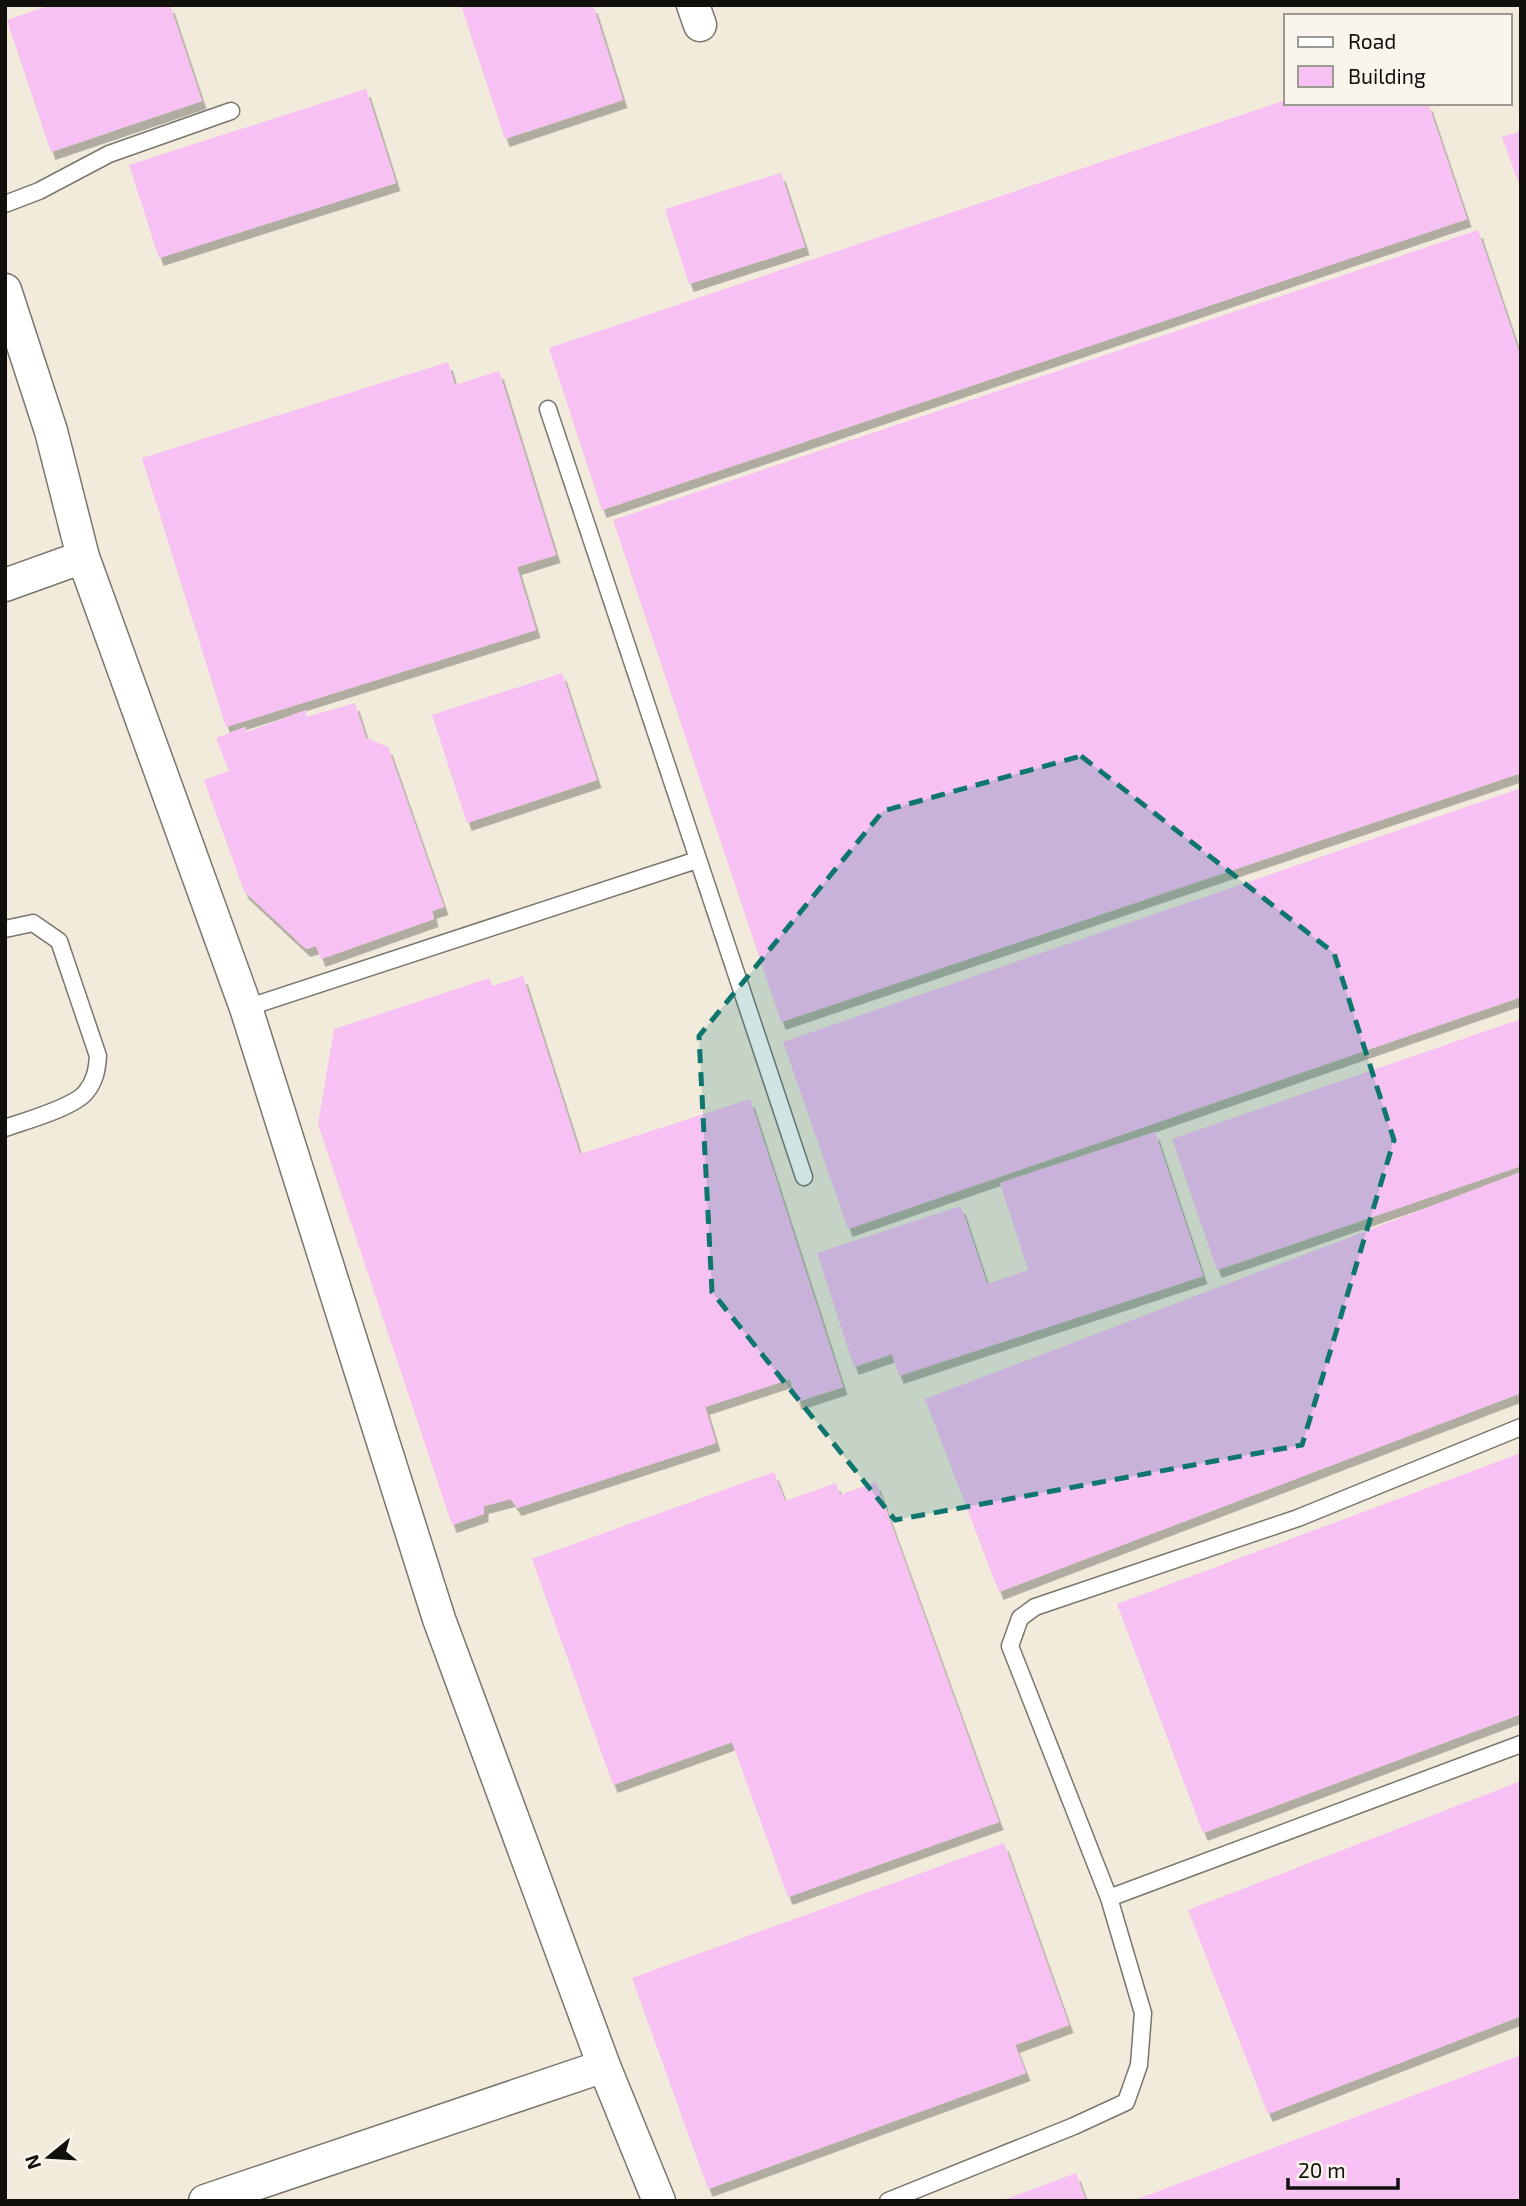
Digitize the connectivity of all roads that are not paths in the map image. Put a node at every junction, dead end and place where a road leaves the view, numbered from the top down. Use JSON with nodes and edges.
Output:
{"nodes":[{"id":1,"x":231,"y":111,"type":"dead end"},
{"id":2,"x":5,"y":204,"type":"edge"},
{"id":3,"x":5,"y":290,"type":"edge"},
{"id":4,"x":548,"y":410,"type":"dead end"},
{"id":5,"x":83,"y":557,"type":"junction"},
{"id":6,"x":5,"y":585,"type":"edge"},
{"id":7,"x":697,"y":860,"type":"junction"},
{"id":8,"x":5,"y":929,"type":"edge"},
{"id":9,"x":246,"y":1008,"type":"junction"},
{"id":10,"x":5,"y":1128,"type":"edge"},
{"id":11,"x":804,"y":1177,"type":"dead end"},
{"id":12,"x":1521,"y":1427,"type":"edge"},
{"id":13,"x":1521,"y":1744,"type":"edge"},
{"id":14,"x":1109,"y":1898,"type":"junction"},
{"id":15,"x":604,"y":2066,"type":"junction"},
{"id":16,"x":205,"y":2201,"type":"edge"},
{"id":17,"x":659,"y":2201,"type":"edge"},
{"id":18,"x":888,"y":2201,"type":"edge"}],
"edges":[{"from":1,"to":2,"type":"lane"},
{"from":3,"to":5,"type":"street"},
{"from":4,"to":7,"type":"lane"},
{"from":5,"to":6,"type":"street"},
{"from":5,"to":9,"type":"street"},
{"from":7,"to":9,"type":"lane"},
{"from":7,"to":11,"type":"lane"},
{"from":8,"to":10,"type":"lane"},
{"from":9,"to":15,"type":"street"},
{"from":12,"to":14,"type":"lane"},
{"from":13,"to":14,"type":"lane"},
{"from":14,"to":18,"type":"lane"},
{"from":15,"to":16,"type":"street"},
{"from":15,"to":17,"type":"street"}]}
